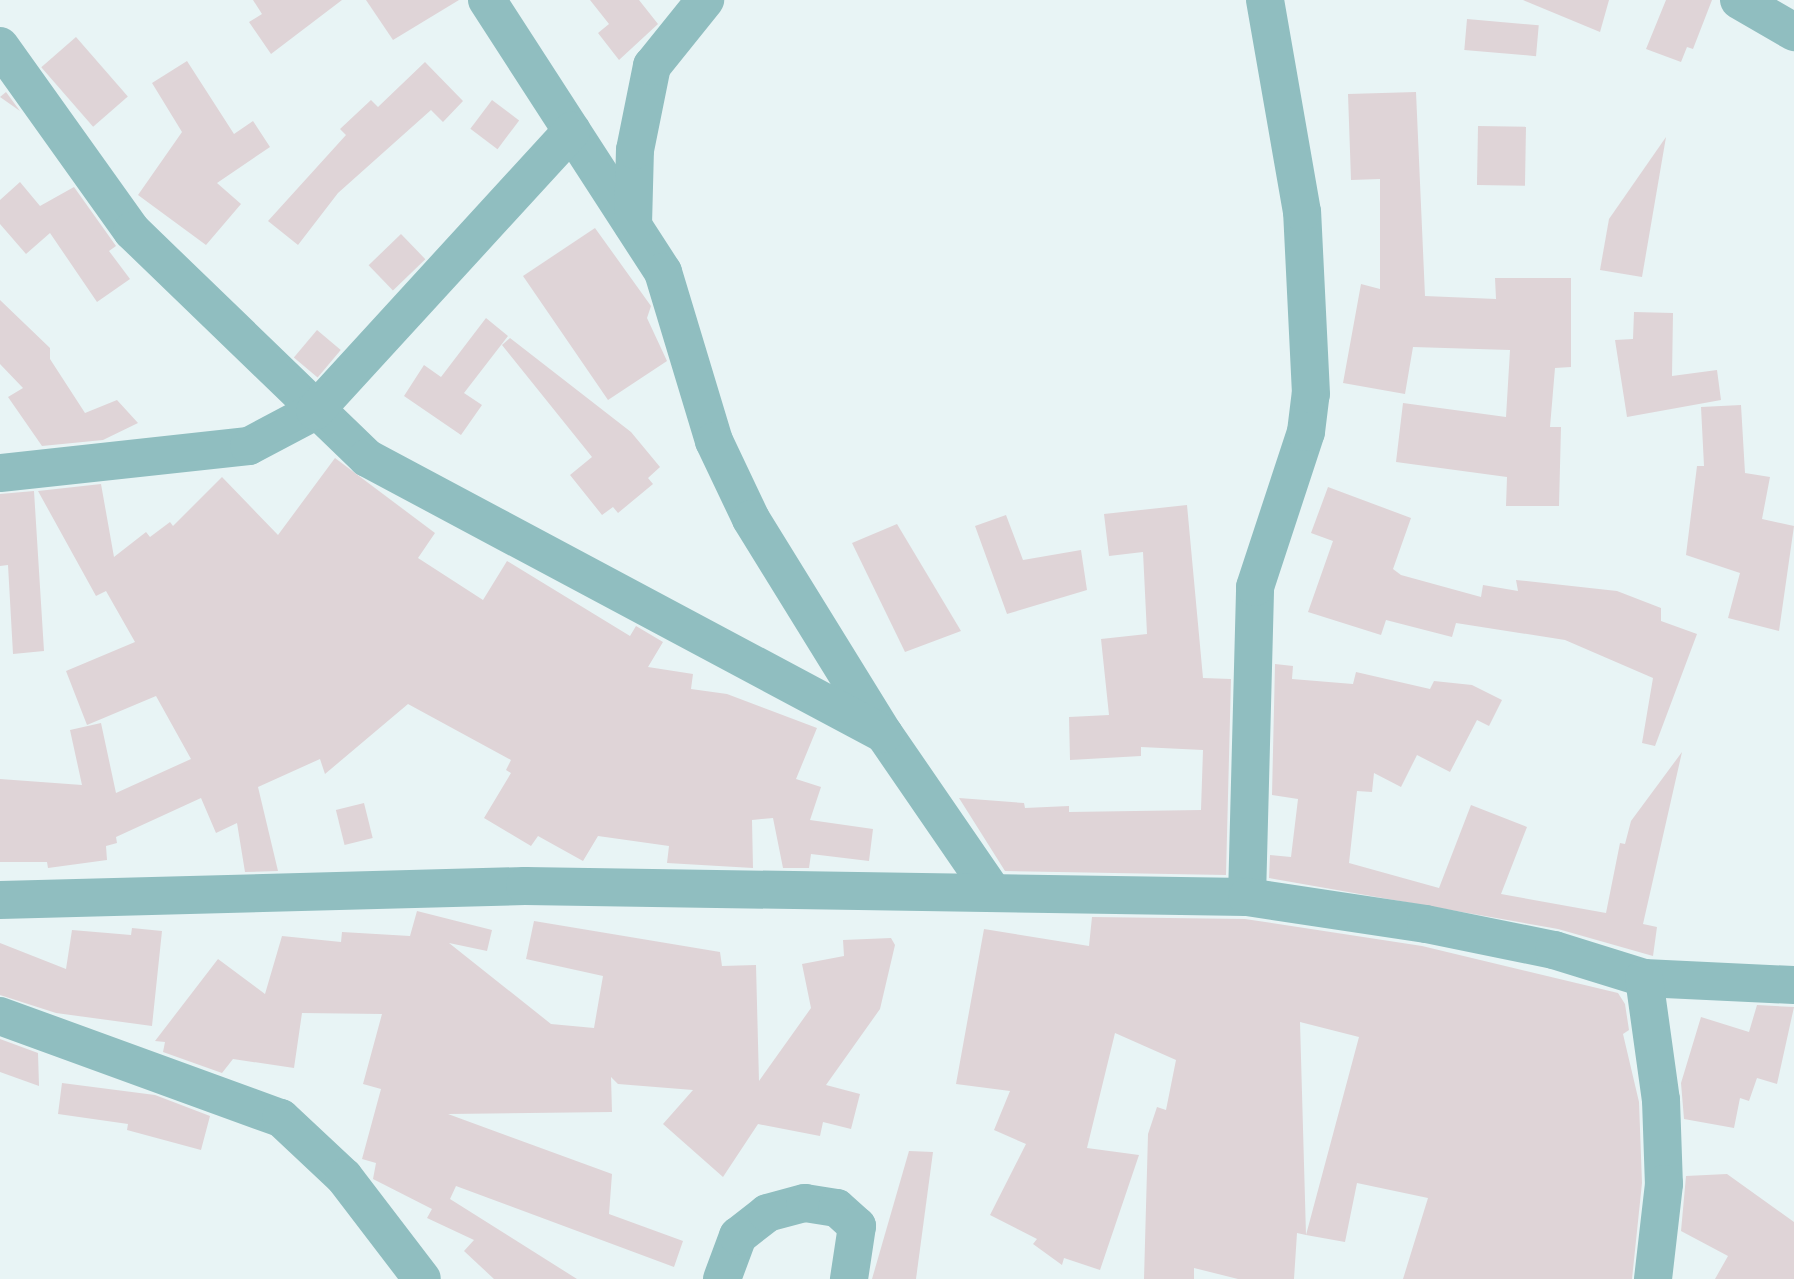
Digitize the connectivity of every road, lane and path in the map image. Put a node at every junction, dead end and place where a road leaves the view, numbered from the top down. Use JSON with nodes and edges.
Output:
{"nodes":[{"id":1,"x":487,"y":0,"type":"edge"},
{"id":2,"x":705,"y":0,"type":"edge"},
{"id":3,"x":1265,"y":0,"type":"edge"},
{"id":4,"x":1739,"y":0,"type":"edge"},
{"id":5,"x":1794,"y":32,"type":"edge"},
{"id":6,"x":0,"y":46,"type":"edge"},
{"id":7,"x":572,"y":131,"type":"junction"},
{"id":8,"x":634,"y":225,"type":"junction"},
{"id":9,"x":315,"y":411,"type":"junction"},
{"id":10,"x":0,"y":473,"type":"edge"},
{"id":11,"x":884,"y":734,"type":"junction"},
{"id":12,"x":992,"y":891,"type":"junction"},
{"id":13,"x":1247,"y":897,"type":"junction"},
{"id":14,"x":0,"y":900,"type":"edge"},
{"id":15,"x":1644,"y":978,"type":"junction"},
{"id":16,"x":1794,"y":985,"type":"edge"},
{"id":17,"x":0,"y":1016,"type":"edge"},
{"id":18,"x":422,"y":1279,"type":"edge"},
{"id":19,"x":722,"y":1279,"type":"edge"},
{"id":20,"x":849,"y":1279,"type":"edge"},
{"id":21,"x":1653,"y":1279,"type":"edge"}],
"edges":[{"from":1,"to":7,"type":"street"},
{"from":2,"to":8,"type":"street"},
{"from":3,"to":13,"type":"street"},
{"from":4,"to":5,"type":"street"},
{"from":6,"to":9,"type":"street"},
{"from":7,"to":8,"type":"street"},
{"from":7,"to":9,"type":"street"},
{"from":8,"to":11,"type":"street"},
{"from":9,"to":10,"type":"street"},
{"from":9,"to":11,"type":"street"},
{"from":11,"to":12,"type":"street"},
{"from":12,"to":13,"type":"street"},
{"from":12,"to":14,"type":"street"},
{"from":13,"to":15,"type":"street"},
{"from":15,"to":16,"type":"street"},
{"from":15,"to":21,"type":"street"},
{"from":17,"to":18,"type":"street"},
{"from":19,"to":20,"type":"street"}]}
